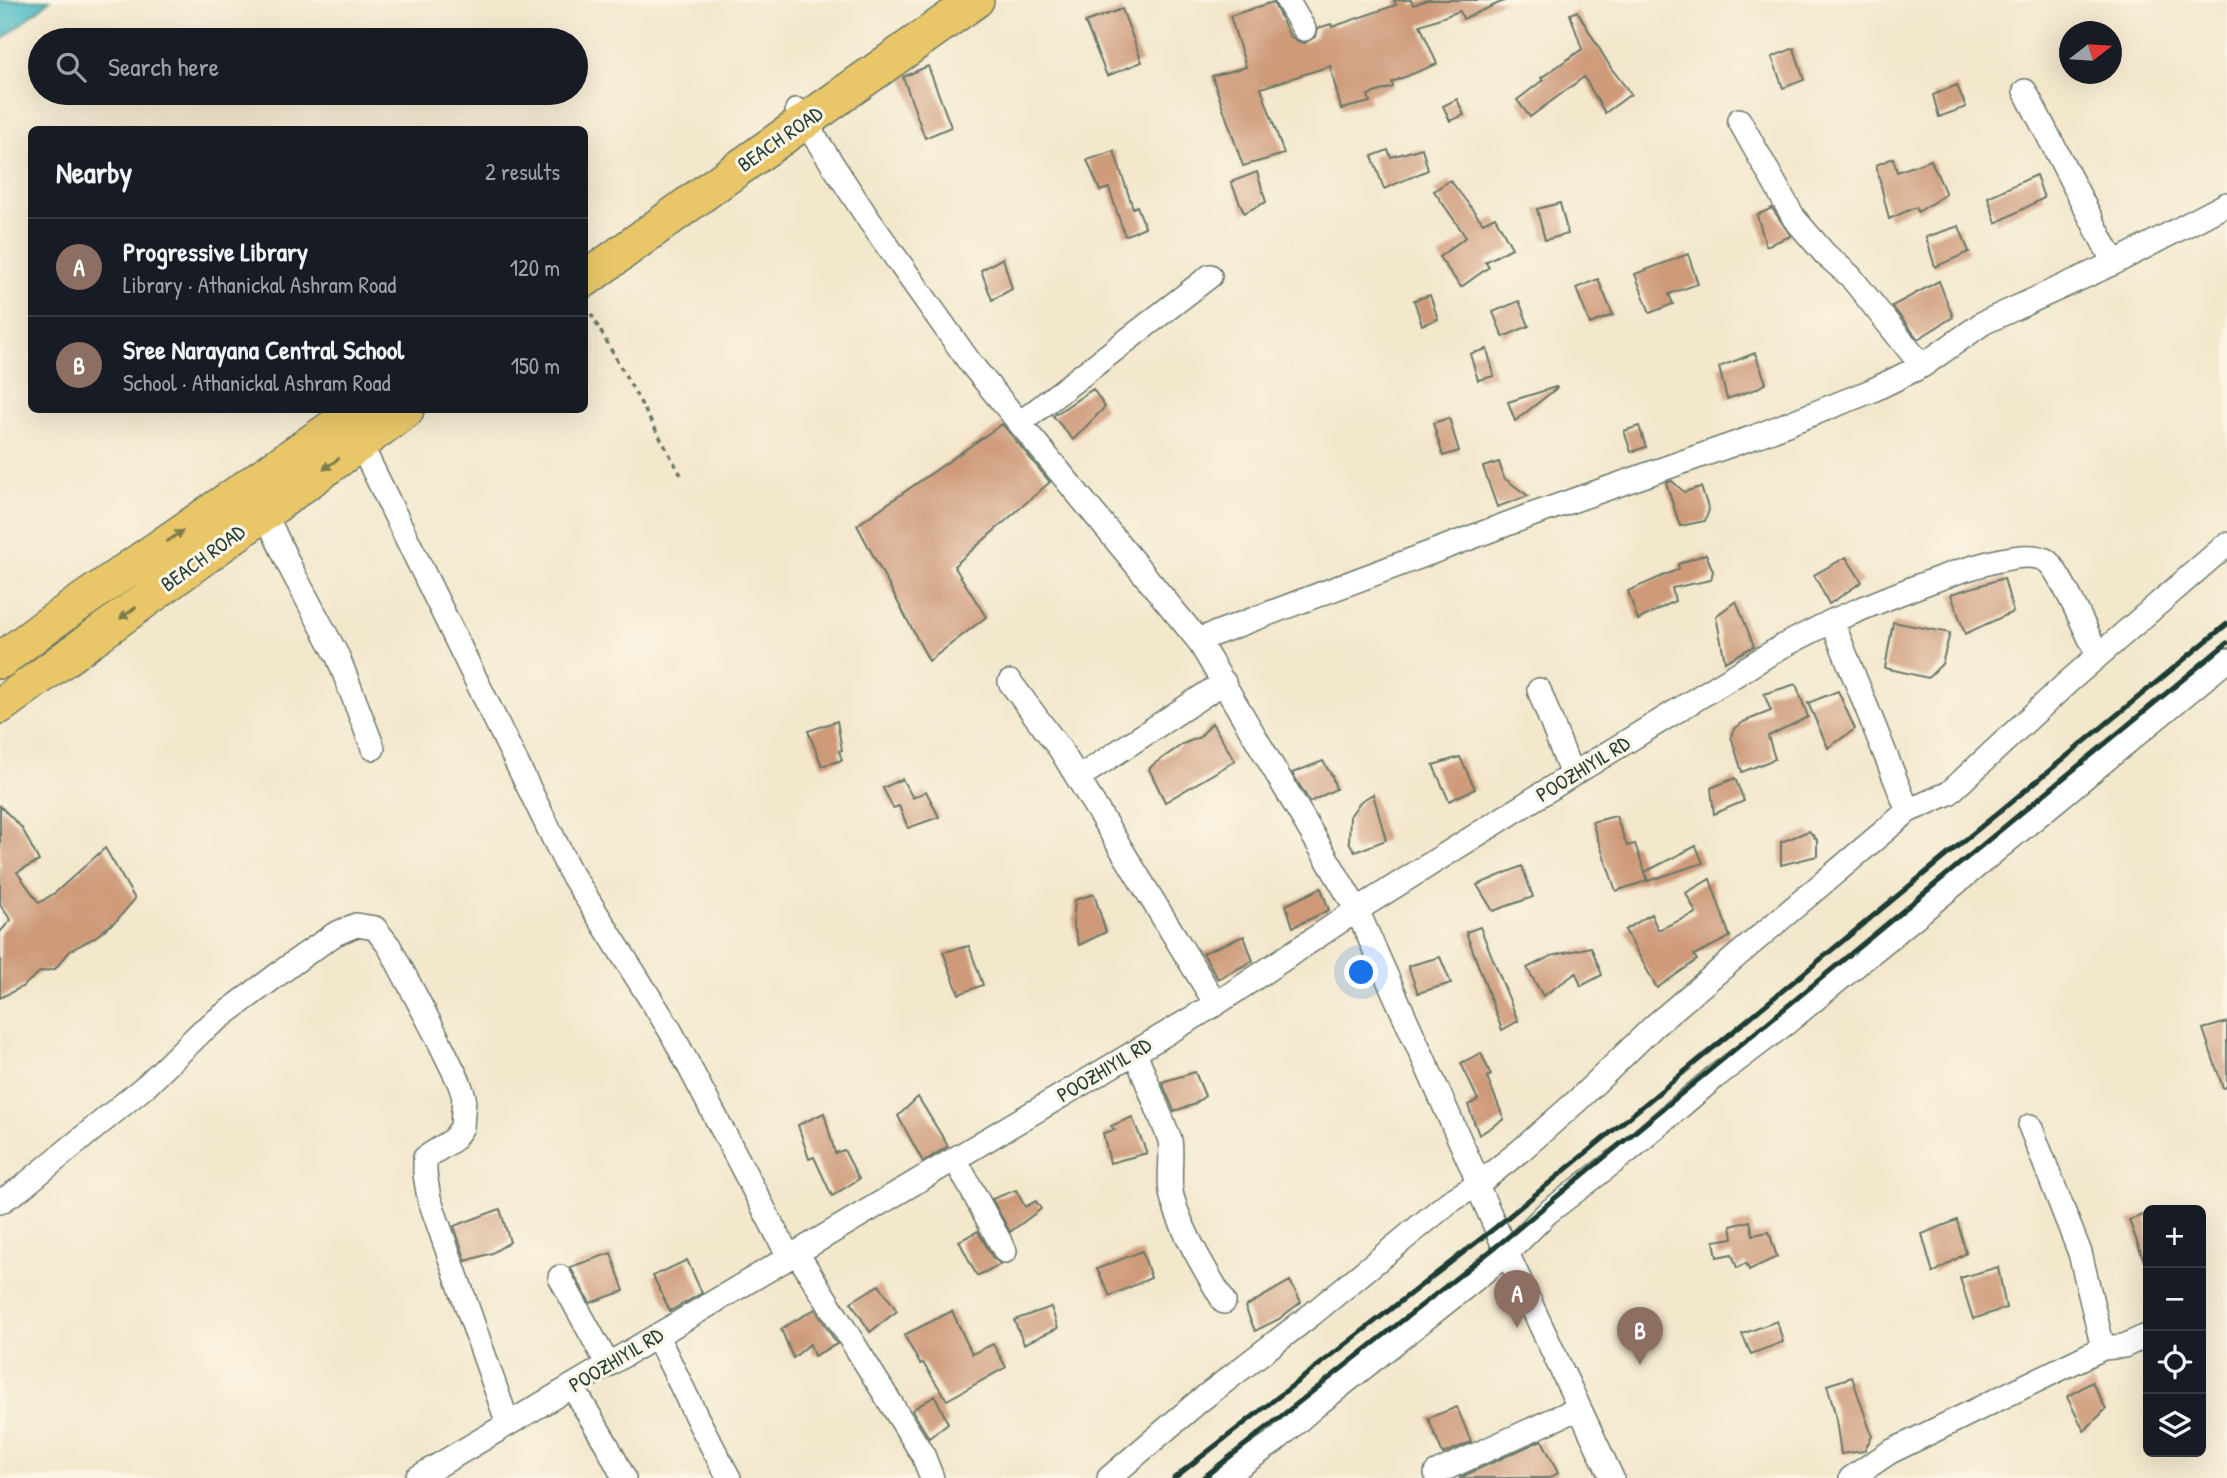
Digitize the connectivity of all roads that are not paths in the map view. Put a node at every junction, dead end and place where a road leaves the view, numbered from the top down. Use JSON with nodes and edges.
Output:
{"nodes":[{"id":1,"x":941,"y":0,"type":"edge"},
{"id":2,"x":976,"y":0,"type":"edge"},
{"id":3,"x":1287,"y":0,"type":"edge"},
{"id":4,"x":1304,"y":29,"type":"dead end"},
{"id":5,"x":2025,"y":91,"type":"dead end"},
{"id":6,"x":799,"y":115,"type":"junction"},
{"id":7,"x":1739,"y":120,"type":"dead end"},
{"id":8,"x":2227,"y":204,"type":"edge"},
{"id":9,"x":588,"y":250,"type":"edge"},
{"id":10,"x":2115,"y":263,"type":"junction"},
{"id":11,"x":1210,"y":276,"type":"dead end"},
{"id":12,"x":588,"y":277,"type":"edge"},
{"id":13,"x":1922,"y":366,"type":"junction"},
{"id":14,"x":397,"y":413,"type":"edge"},
{"id":15,"x":1020,"y":423,"type":"junction"},
{"id":16,"x":359,"y":426,"type":"edge"},
{"id":17,"x":265,"y":513,"type":"junction"},
{"id":18,"x":2227,"y":544,"type":"edge"},
{"id":19,"x":1832,"y":621,"type":"junction"},
{"id":20,"x":1198,"y":640,"type":"junction"},
{"id":21,"x":2098,"y":656,"type":"junction"},
{"id":22,"x":2227,"y":660,"type":"edge"},
{"id":23,"x":0,"y":661,"type":"edge"},
{"id":24,"x":1010,"y":682,"type":"dead end"},
{"id":25,"x":1224,"y":682,"type":"junction"},
{"id":26,"x":1539,"y":690,"type":"dead end"},
{"id":27,"x":0,"y":705,"type":"edge"},
{"id":28,"x":373,"y":748,"type":"dead end"},
{"id":29,"x":1572,"y":775,"type":"junction"},
{"id":30,"x":1078,"y":778,"type":"junction"},
{"id":31,"x":1908,"y":811,"type":"junction"},
{"id":32,"x":1357,"y":910,"type":"junction"},
{"id":33,"x":1216,"y":1004,"type":"junction"},
{"id":34,"x":1135,"y":1052,"type":"junction"},
{"id":35,"x":2030,"y":1126,"type":"dead end"},
{"id":36,"x":955,"y":1159,"type":"junction"},
{"id":37,"x":1477,"y":1185,"type":"junction"},
{"id":38,"x":0,"y":1202,"type":"edge"},
{"id":39,"x":1005,"y":1251,"type":"dead end"},
{"id":40,"x":1507,"y":1253,"type":"junction"},
{"id":41,"x":793,"y":1255,"type":"junction"},
{"id":42,"x":560,"y":1277,"type":"dead end"},
{"id":43,"x":1224,"y":1302,"type":"dead end"},
{"id":44,"x":657,"y":1336,"type":"junction"},
{"id":45,"x":2143,"y":1337,"type":"edge"},
{"id":46,"x":2103,"y":1348,"type":"junction"},
{"id":47,"x":608,"y":1365,"type":"junction"},
{"id":48,"x":572,"y":1386,"type":"junction"},
{"id":49,"x":1579,"y":1408,"type":"junction"},
{"id":50,"x":508,"y":1424,"type":"junction"},
{"id":51,"x":1436,"y":1473,"type":"dead end"},
{"id":52,"x":417,"y":1478,"type":"edge"},
{"id":53,"x":624,"y":1478,"type":"edge"},
{"id":54,"x":729,"y":1478,"type":"edge"},
{"id":55,"x":932,"y":1478,"type":"edge"},
{"id":56,"x":1109,"y":1478,"type":"edge"},
{"id":57,"x":1222,"y":1478,"type":"edge"},
{"id":58,"x":1612,"y":1478,"type":"edge"},
{"id":59,"x":1851,"y":1478,"type":"edge"}],
"edges":[{"from":1,"to":6,"type":"main road"},
{"from":2,"to":6,"type":"main road","name":"BEACH ROAD"},
{"from":3,"to":4,"type":"street"},
{"from":5,"to":10,"type":"street"},
{"from":6,"to":9,"type":"main road"},
{"from":6,"to":12,"type":"main road","name":"BEACH ROAD"},
{"from":6,"to":15,"type":"street"},
{"from":7,"to":13,"type":"street"},
{"from":8,"to":10,"type":"street"},
{"from":10,"to":13,"type":"street"},
{"from":11,"to":15,"type":"street"},
{"from":13,"to":20,"type":"street"},
{"from":14,"to":16,"type":"main road","name":"BEACH ROAD"},
{"from":15,"to":20,"type":"street"},
{"from":16,"to":17,"type":"main road","name":"BEACH ROAD","one_way":true},
{"from":23,"to":16,"type":"main road","one_way":true},
{"from":16,"to":41,"type":"street"},
{"from":17,"to":27,"type":"main road","name":"BEACH ROAD","one_way":true},
{"from":17,"to":28,"type":"street"},
{"from":18,"to":21,"type":"street"},
{"from":19,"to":21,"type":"street","name":"POOZHIYIL RD"},
{"from":19,"to":29,"type":"street","name":"POOZHIYIL RD"},
{"from":19,"to":31,"type":"street"},
{"from":20,"to":25,"type":"street"},
{"from":21,"to":31,"type":"street"},
{"from":22,"to":40,"type":"street"},
{"from":24,"to":30,"type":"street"},
{"from":25,"to":30,"type":"street"},
{"from":25,"to":32,"type":"street"},
{"from":26,"to":29,"type":"street"},
{"from":29,"to":32,"type":"street","name":"POOZHIYIL RD"},
{"from":30,"to":33,"type":"street"},
{"from":31,"to":37,"type":"street"},
{"from":32,"to":33,"type":"street","name":"POOZHIYIL RD"},
{"from":32,"to":37,"type":"street"},
{"from":33,"to":34,"type":"street","name":"POOZHIYIL RD"},
{"from":34,"to":36,"type":"street","name":"POOZHIYIL RD"},
{"from":34,"to":43,"type":"street"},
{"from":35,"to":46,"type":"street"},
{"from":36,"to":39,"type":"street"},
{"from":36,"to":41,"type":"street","name":"POOZHIYIL RD"},
{"from":37,"to":40,"type":"street"},
{"from":37,"to":56,"type":"street"},
{"from":38,"to":50,"type":"street"},
{"from":40,"to":49,"type":"street"},
{"from":40,"to":57,"type":"street"},
{"from":41,"to":44,"type":"street","name":"POOZHIYIL RD"},
{"from":41,"to":55,"type":"street"},
{"from":42,"to":47,"type":"street"},
{"from":44,"to":47,"type":"street","name":"POOZHIYIL RD"},
{"from":44,"to":54,"type":"street"},
{"from":45,"to":46,"type":"street"},
{"from":46,"to":59,"type":"street"},
{"from":47,"to":48,"type":"street","name":"POOZHIYIL RD"},
{"from":48,"to":50,"type":"street","name":"POOZHIYIL RD"},
{"from":48,"to":53,"type":"street"},
{"from":49,"to":51,"type":"street"},
{"from":49,"to":58,"type":"street"},
{"from":50,"to":52,"type":"street","name":"POOZHIYIL RD"}]}
